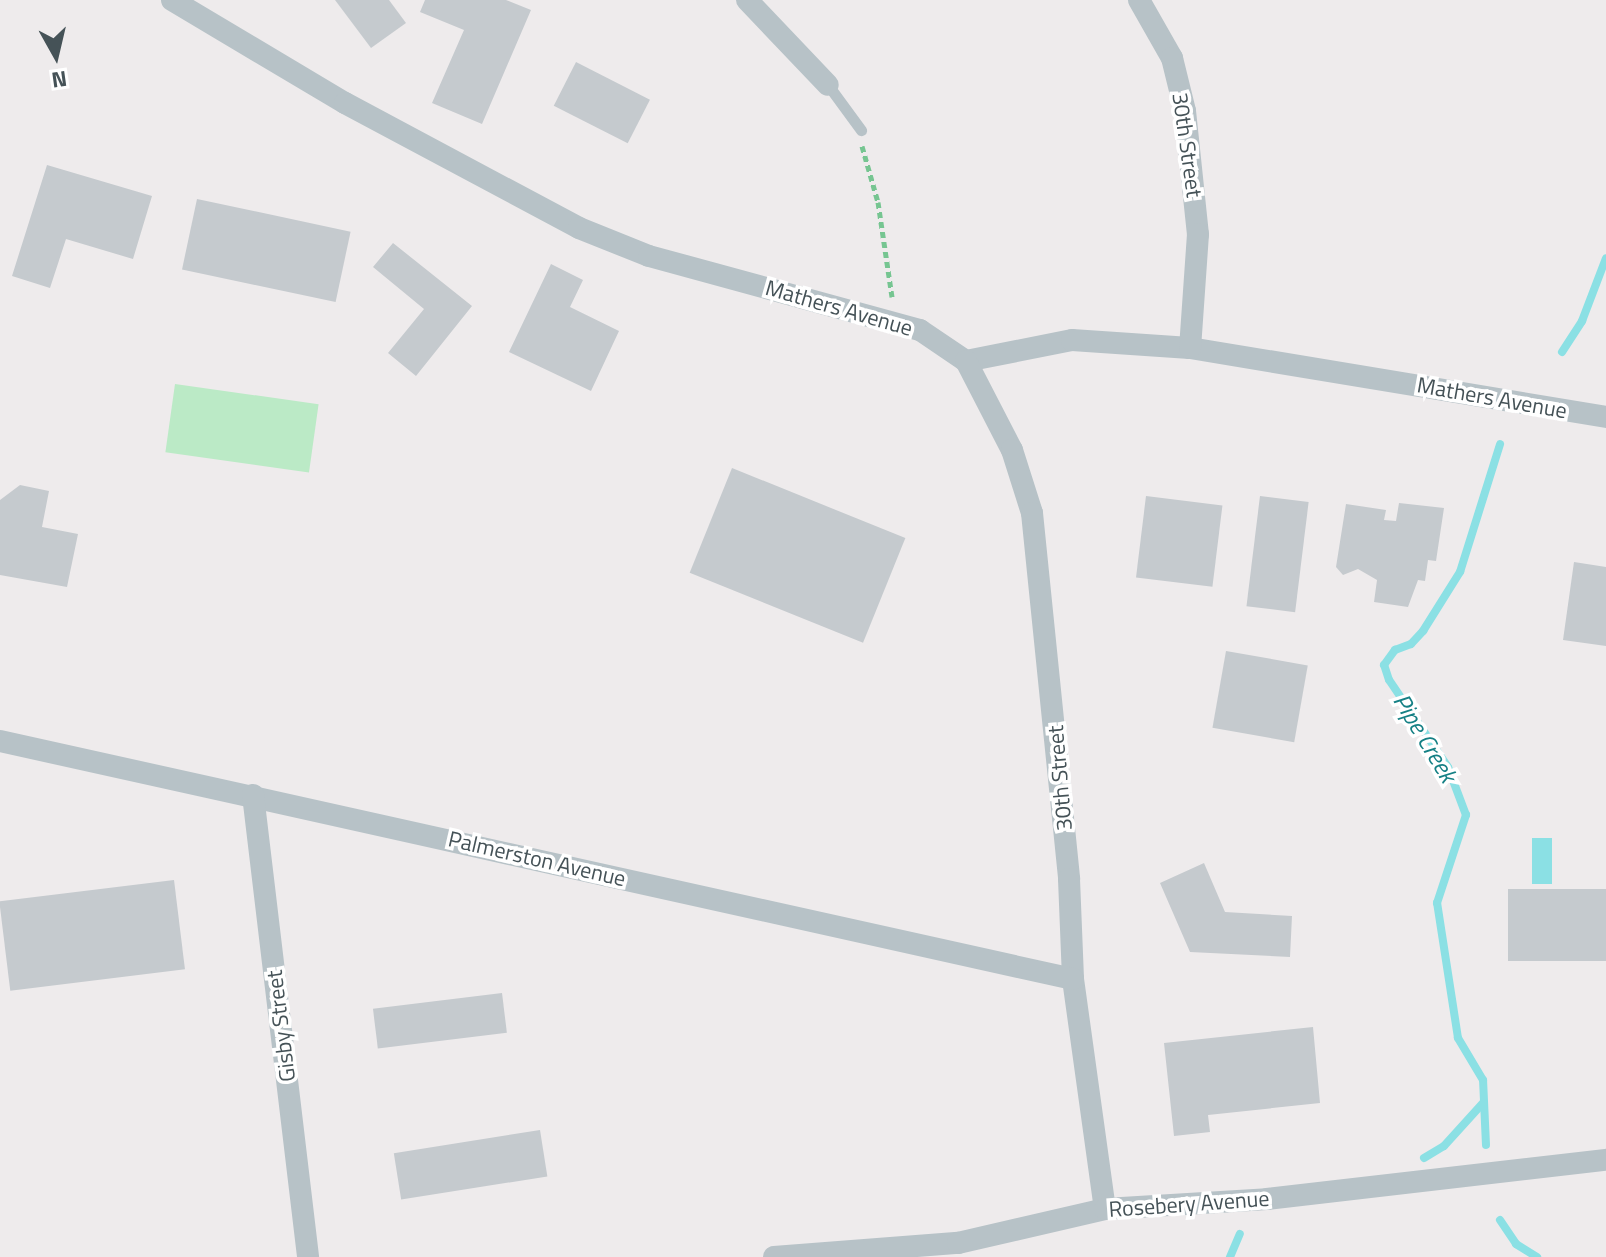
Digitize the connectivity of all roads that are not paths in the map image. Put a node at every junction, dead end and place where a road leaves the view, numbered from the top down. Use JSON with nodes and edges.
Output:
{"nodes":[{"id":1,"x":172,"y":0,"type":"edge"},
{"id":2,"x":747,"y":0,"type":"edge"},
{"id":3,"x":1139,"y":0,"type":"edge"},
{"id":4,"x":828,"y":85,"type":"joint"},
{"id":5,"x":861,"y":130,"type":"road end"},
{"id":6,"x":1190,"y":348,"type":"junction"},
{"id":7,"x":966,"y":361,"type":"junction"},
{"id":8,"x":1606,"y":417,"type":"edge"},
{"id":9,"x":0,"y":741,"type":"edge"},
{"id":10,"x":253,"y":795,"type":"junction"},
{"id":11,"x":1073,"y":979,"type":"junction"},
{"id":12,"x":1606,"y":1160,"type":"edge"},
{"id":13,"x":1105,"y":1209,"type":"junction"},
{"id":14,"x":308,"y":1257,"type":"edge"},
{"id":15,"x":774,"y":1257,"type":"edge"}],
"edges":[{"from":1,"to":7,"type":"street","name":"Mathers Avenue"},
{"from":2,"to":4,"type":"street"},
{"from":3,"to":6,"type":"street","name":"30th Street"},
{"from":4,"to":5,"type":"lane"},
{"from":6,"to":7,"type":"street","name":"Mathers Avenue"},
{"from":6,"to":8,"type":"street","name":"Mathers Avenue"},
{"from":7,"to":11,"type":"street","name":"30th Street"},
{"from":9,"to":10,"type":"street","name":"Palmerston Avenue"},
{"from":10,"to":11,"type":"street","name":"Palmerston Avenue"},
{"from":10,"to":14,"type":"street","name":"Gisby Street"},
{"from":11,"to":13,"type":"street","name":"30th Street"},
{"from":12,"to":13,"type":"street","name":"Rosebery Avenue"},
{"from":13,"to":15,"type":"street","name":"Rosebery Avenue"}]}
